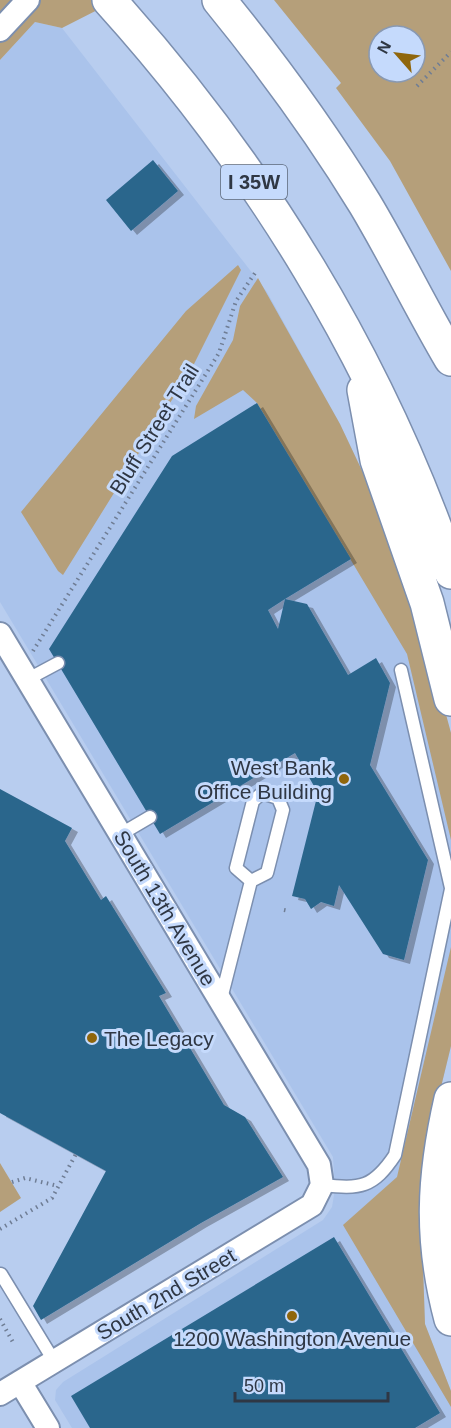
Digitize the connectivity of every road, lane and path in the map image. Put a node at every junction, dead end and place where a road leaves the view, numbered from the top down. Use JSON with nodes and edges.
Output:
{"nodes":[{"id":1,"x":28,"y":0,"type":"edge"},
{"id":2,"x":219,"y":0,"type":"edge"},
{"id":3,"x":119,"y":11,"type":"edge"},
{"id":4,"x":0,"y":30,"type":"edge"},
{"id":5,"x":451,"y":52,"type":"edge"},
{"id":6,"x":417,"y":86,"type":"dead end"},
{"id":7,"x":255,"y":273,"type":"dead end"},
{"id":8,"x":444,"y":347,"type":"edge"},
{"id":9,"x":358,"y":356,"type":"junction"},
{"id":10,"x":451,"y":366,"type":"edge"},
{"id":11,"x":451,"y":572,"type":"edge"},
{"id":12,"x":0,"y":634,"type":"edge"},
{"id":13,"x":58,"y":663,"type":"dead end"},
{"id":14,"x":32,"y":670,"type":"junction"},
{"id":15,"x":400,"y":670,"type":"dead end"},
{"id":16,"x":451,"y":699,"type":"edge"},
{"id":17,"x":150,"y":817,"type":"dead end"},
{"id":18,"x":121,"y":834,"type":"junction"},
{"id":19,"x":251,"y":881,"type":"junction"},
{"id":20,"x":451,"y":889,"type":"edge"},
{"id":21,"x":284,"y":910,"type":"dead end"},
{"id":22,"x":289,"y":911,"type":"dead end"},
{"id":23,"x":220,"y":1000,"type":"junction"},
{"id":24,"x":451,"y":1099,"type":"edge"},
{"id":25,"x":76,"y":1154,"type":"dead end"},
{"id":26,"x":12,"y":1182,"type":"dead end"},
{"id":27,"x":322,"y":1185,"type":"junction"},
{"id":28,"x":58,"y":1186,"type":"junction"},
{"id":29,"x":0,"y":1229,"type":"edge"},
{"id":30,"x":1,"y":1274,"type":"edge"},
{"id":31,"x":0,"y":1319,"type":"edge"},
{"id":32,"x":451,"y":1319,"type":"edge"},
{"id":33,"x":14,"y":1344,"type":"dead end"},
{"id":34,"x":54,"y":1361,"type":"junction"},
{"id":35,"x":20,"y":1382,"type":"junction"},
{"id":36,"x":0,"y":1394,"type":"edge"},
{"id":37,"x":48,"y":1428,"type":"edge"}],
"edges":[{"from":1,"to":4,"type":"street"},
{"from":2,"to":8,"type":"highway"},
{"from":3,"to":9,"type":"highway","number":"I 35W"},
{"from":5,"to":6,"type":"path"},
{"from":7,"to":14,"type":"path","name":"Bluff Street Trail"},
{"from":8,"to":10,"type":"highway"},
{"from":9,"to":11,"type":"highway","number":"I 35W"},
{"from":9,"to":16,"type":"highway"},
{"from":12,"to":14,"type":"street","name":"South 13th Avenue"},
{"from":13,"to":14,"type":"lane"},
{"from":14,"to":18,"type":"street","name":"South 13th Avenue"},
{"from":15,"to":20,"type":"lane"},
{"from":17,"to":18,"type":"lane"},
{"from":18,"to":23,"type":"street","name":"South 13th Avenue"},
{"from":19,"to":19,"type":"lane"},
{"from":19,"to":23,"type":"lane"},
{"from":20,"to":27,"type":"lane"},
{"from":21,"to":22,"type":"path"},
{"from":23,"to":27,"type":"street","name":"South 13th Avenue"},
{"from":24,"to":32,"type":"highway"},
{"from":25,"to":28,"type":"path"},
{"from":26,"to":28,"type":"path"},
{"from":27,"to":34,"type":"street","name":"South 2nd Street"},
{"from":28,"to":29,"type":"path"},
{"from":30,"to":34,"type":"lane"},
{"from":31,"to":33,"type":"path"},
{"from":34,"to":35,"type":"street","name":"South 2nd Street"},
{"from":35,"to":36,"type":"street","name":"South 2nd Street"},
{"from":35,"to":37,"type":"street"}]}
